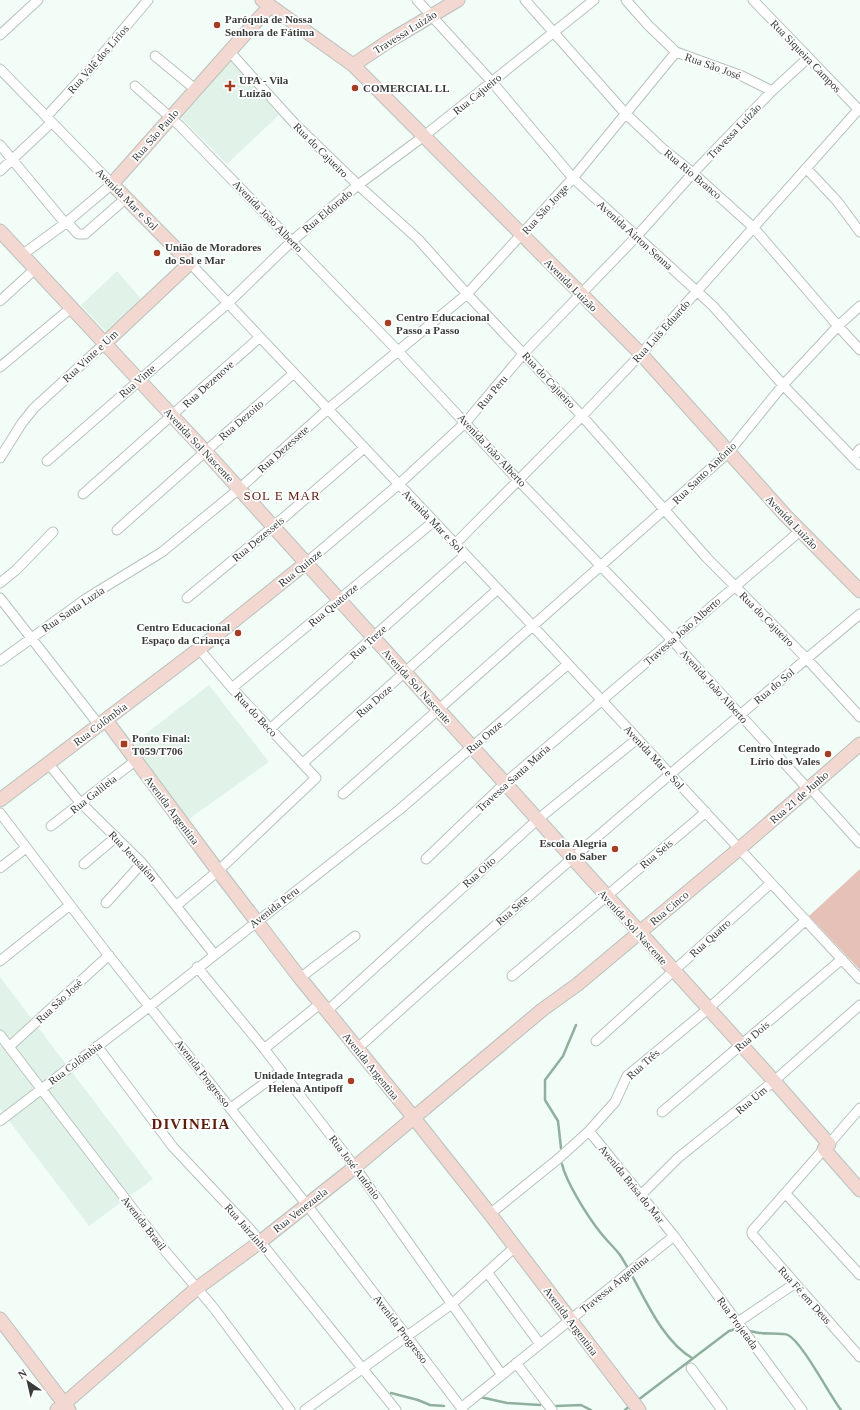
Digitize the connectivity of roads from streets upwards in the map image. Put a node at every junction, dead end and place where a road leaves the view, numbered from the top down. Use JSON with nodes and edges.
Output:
{"nodes":[{"id":1,"x":38,"y":0,"type":"edge"},
{"id":2,"x":416,"y":0,"type":"edge"},
{"id":3,"x":458,"y":0,"type":"edge"},
{"id":4,"x":524,"y":0,"type":"edge"},
{"id":5,"x":594,"y":0,"type":"edge"},
{"id":6,"x":626,"y":0,"type":"edge"},
{"id":7,"x":753,"y":0,"type":"edge"},
{"id":8,"x":142,"y":2,"type":"edge"},
{"id":9,"x":269,"y":2,"type":"edge"},
{"id":10,"x":431,"y":16,"type":"junction"},
{"id":11,"x":553,"y":32,"type":"junction"},
{"id":12,"x":0,"y":35,"type":"edge"},
{"id":13,"x":229,"y":51,"type":"junction"},
{"id":14,"x":676,"y":52,"type":"junction"},
{"id":15,"x":155,"y":56,"type":"dead end"},
{"id":16,"x":808,"y":58,"type":"junction"},
{"id":17,"x":353,"y":65,"type":"junction"},
{"id":18,"x":0,"y":68,"type":"edge"},
{"id":19,"x":492,"y":82,"type":"junction"},
{"id":20,"x":135,"y":86,"type":"dead end"},
{"id":21,"x":195,"y":89,"type":"junction"},
{"id":22,"x":772,"y":91,"type":"junction"},
{"id":23,"x":859,"y":110,"type":"edge"},
{"id":24,"x":625,"y":114,"type":"junction"},
{"id":25,"x":170,"y":117,"type":"junction"},
{"id":26,"x":49,"y":120,"type":"junction"},
{"id":27,"x":424,"y":136,"type":"junction"},
{"id":28,"x":0,"y":145,"type":"edge"},
{"id":29,"x":13,"y":160,"type":"junction"},
{"id":30,"x":806,"y":168,"type":"junction"},
{"id":31,"x":0,"y":170,"type":"edge"},
{"id":32,"x":693,"y":173,"type":"junction"},
{"id":33,"x":573,"y":178,"type":"junction"},
{"id":34,"x":112,"y":184,"type":"junction"},
{"id":35,"x":358,"y":185,"type":"junction"},
{"id":36,"x":126,"y":198,"type":"junction"},
{"id":37,"x":66,"y":222,"type":"junction"},
{"id":38,"x":753,"y":226,"type":"junction"},
{"id":39,"x":860,"y":232,"type":"edge"},
{"id":40,"x":1,"y":234,"type":"edge"},
{"id":41,"x":521,"y":236,"type":"junction"},
{"id":42,"x":636,"y":237,"type":"junction"},
{"id":43,"x":292,"y":241,"type":"junction"},
{"id":44,"x":22,"y":255,"type":"junction"},
{"id":45,"x":190,"y":262,"type":"junction"},
{"id":46,"x":35,"y":269,"type":"junction"},
{"id":47,"x":697,"y":291,"type":"junction"},
{"id":48,"x":466,"y":294,"type":"junction"},
{"id":49,"x":581,"y":295,"type":"junction"},
{"id":50,"x":0,"y":301,"type":"edge"},
{"id":51,"x":228,"y":303,"type":"junction"},
{"id":52,"x":860,"y":306,"type":"edge"},
{"id":53,"x":71,"y":308,"type":"junction"},
{"id":54,"x":838,"y":326,"type":"junction"},
{"id":55,"x":260,"y":337,"type":"junction"},
{"id":56,"x":104,"y":344,"type":"junction"},
{"id":57,"x":398,"y":350,"type":"junction"},
{"id":58,"x":860,"y":350,"type":"edge"},
{"id":59,"x":524,"y":353,"type":"junction"},
{"id":60,"x":641,"y":354,"type":"junction"},
{"id":61,"x":0,"y":367,"type":"edge"},
{"id":62,"x":294,"y":373,"type":"junction"},
{"id":63,"x":138,"y":380,"type":"junction"},
{"id":64,"x":783,"y":385,"type":"junction"},
{"id":65,"x":328,"y":410,"type":"junction"},
{"id":66,"x":172,"y":416,"type":"junction"},
{"id":67,"x":582,"y":416,"type":"junction"},
{"id":68,"x":466,"y":422,"type":"junction"},
{"id":69,"x":364,"y":448,"type":"junction"},
{"id":70,"x":860,"y":449,"type":"edge"},
{"id":71,"x":205,"y":451,"type":"junction"},
{"id":72,"x":728,"y":453,"type":"junction"},
{"id":73,"x":0,"y":458,"type":"edge"},
{"id":74,"x":853,"y":458,"type":"junction"},
{"id":75,"x":48,"y":461,"type":"dead end"},
{"id":76,"x":860,"y":465,"type":"edge"},
{"id":77,"x":518,"y":480,"type":"junction"},
{"id":78,"x":398,"y":485,"type":"junction"},
{"id":79,"x":239,"y":489,"type":"junction"},
{"id":80,"x":83,"y":494,"type":"dead end"},
{"id":81,"x":665,"y":510,"type":"junction"},
{"id":82,"x":433,"y":522,"type":"junction"},
{"id":83,"x":273,"y":527,"type":"junction"},
{"id":84,"x":117,"y":530,"type":"dead end"},
{"id":85,"x":800,"y":530,"type":"junction"},
{"id":86,"x":53,"y":532,"type":"dead end"},
{"id":87,"x":455,"y":544,"type":"junction"},
{"id":88,"x":465,"y":555,"type":"junction"},
{"id":89,"x":148,"y":561,"type":"joint"},
{"id":90,"x":306,"y":563,"type":"junction"},
{"id":91,"x":601,"y":564,"type":"junction"},
{"id":92,"x":0,"y":583,"type":"edge"},
{"id":93,"x":734,"y":586,"type":"junction"},
{"id":94,"x":498,"y":589,"type":"junction"},
{"id":95,"x":860,"y":592,"type":"edge"},
{"id":96,"x":0,"y":598,"type":"edge"},
{"id":97,"x":187,"y":598,"type":"dead end"},
{"id":98,"x":339,"y":600,"type":"junction"},
{"id":99,"x":860,"y":614,"type":"edge"},
{"id":100,"x":532,"y":625,"type":"junction"},
{"id":101,"x":373,"y":637,"type":"junction"},
{"id":102,"x":30,"y":638,"type":"junction"},
{"id":103,"x":672,"y":640,"type":"junction"},
{"id":104,"x":199,"y":648,"type":"junction"},
{"id":105,"x":807,"y":658,"type":"junction"},
{"id":106,"x":0,"y":661,"type":"edge"},
{"id":107,"x":568,"y":664,"type":"junction"},
{"id":108,"x":406,"y":673,"type":"junction"},
{"id":109,"x":232,"y":688,"type":"junction"},
{"id":110,"x":601,"y":700,"type":"junction"},
{"id":111,"x":438,"y":709,"type":"junction"},
{"id":112,"x":739,"y":714,"type":"junction"},
{"id":113,"x":860,"y":717,"type":"edge"},
{"id":114,"x":102,"y":722,"type":"junction"},
{"id":115,"x":270,"y":729,"type":"junction"},
{"id":116,"x":637,"y":739,"type":"junction"},
{"id":117,"x":860,"y":744,"type":"edge"},
{"id":118,"x":473,"y":748,"type":"junction"},
{"id":119,"x":135,"y":761,"type":"junction"},
{"id":120,"x":48,"y":763,"type":"junction"},
{"id":121,"x":303,"y":764,"type":"junction"},
{"id":122,"x":670,"y":774,"type":"junction"},
{"id":123,"x":505,"y":783,"type":"junction"},
{"id":124,"x":808,"y":789,"type":"junction"},
{"id":125,"x":342,"y":794,"type":"dead end"},
{"id":126,"x":0,"y":800,"type":"edge"},
{"id":127,"x":82,"y":803,"type":"junction"},
{"id":128,"x":399,"y":810,"type":"joint"},
{"id":129,"x":706,"y":812,"type":"junction"},
{"id":130,"x":0,"y":813,"type":"edge"},
{"id":131,"x":537,"y":820,"type":"junction"},
{"id":132,"x":51,"y":826,"type":"dead end"},
{"id":133,"x":116,"y":837,"type":"junction"},
{"id":134,"x":860,"y":843,"type":"edge"},
{"id":135,"x":26,"y":848,"type":"junction"},
{"id":136,"x":739,"y":849,"type":"junction"},
{"id":137,"x":860,"y":850,"type":"edge"},
{"id":138,"x":572,"y":858,"type":"junction"},
{"id":139,"x":426,"y":859,"type":"dead end"},
{"id":140,"x":142,"y":863,"type":"junction"},
{"id":141,"x":84,"y":864,"type":"dead end"},
{"id":142,"x":0,"y":868,"type":"edge"},
{"id":143,"x":218,"y":872,"type":"junction"},
{"id":144,"x":770,"y":883,"type":"junction"},
{"id":145,"x":606,"y":896,"type":"junction"},
{"id":146,"x":106,"y":903,"type":"dead end"},
{"id":147,"x":70,"y":905,"type":"junction"},
{"id":148,"x":177,"y":905,"type":"junction"},
{"id":149,"x":256,"y":920,"type":"junction"},
{"id":150,"x":806,"y":920,"type":"junction"},
{"id":151,"x":639,"y":933,"type":"junction"},
{"id":152,"x":355,"y":936,"type":"dead end"},
{"id":153,"x":214,"y":954,"type":"junction"},
{"id":154,"x":109,"y":955,"type":"junction"},
{"id":155,"x":842,"y":959,"type":"junction"},
{"id":156,"x":0,"y":962,"type":"edge"},
{"id":157,"x":197,"y":967,"type":"junction"},
{"id":158,"x":674,"y":972,"type":"junction"},
{"id":159,"x":512,"y":976,"type":"dead end"},
{"id":160,"x":300,"y":978,"type":"junction"},
{"id":161,"x":860,"y":979,"type":"edge"},
{"id":162,"x":860,"y":1005,"type":"edge"},
{"id":163,"x":150,"y":1006,"type":"junction"},
{"id":164,"x":324,"y":1007,"type":"junction"},
{"id":165,"x":708,"y":1009,"type":"junction"},
{"id":166,"x":542,"y":1010,"type":"joint"},
{"id":167,"x":0,"y":1035,"type":"edge"},
{"id":168,"x":596,"y":1040,"type":"dead end"},
{"id":169,"x":741,"y":1045,"type":"junction"},
{"id":170,"x":97,"y":1046,"type":"junction"},
{"id":171,"x":9,"y":1047,"type":"junction"},
{"id":172,"x":264,"y":1049,"type":"junction"},
{"id":173,"x":357,"y":1049,"type":"junction"},
{"id":174,"x":281,"y":1071,"type":"junction"},
{"id":175,"x":774,"y":1081,"type":"junction"},
{"id":176,"x":41,"y":1088,"type":"junction"},
{"id":177,"x":231,"y":1108,"type":"junction"},
{"id":178,"x":860,"y":1108,"type":"edge"},
{"id":179,"x":662,"y":1112,"type":"dead end"},
{"id":180,"x":414,"y":1118,"type":"junction"},
{"id":181,"x":0,"y":1121,"type":"edge"},
{"id":182,"x":589,"y":1131,"type":"junction"},
{"id":183,"x":826,"y":1147,"type":"junction"},
{"id":184,"x":355,"y":1167,"type":"junction"},
{"id":185,"x":860,"y":1190,"type":"edge"},
{"id":186,"x":786,"y":1194,"type":"junction"},
{"id":187,"x":641,"y":1196,"type":"junction"},
{"id":188,"x":307,"y":1205,"type":"junction"},
{"id":189,"x":490,"y":1214,"type":"junction"},
{"id":190,"x":674,"y":1236,"type":"junction"},
{"id":191,"x":260,"y":1242,"type":"junction"},
{"id":192,"x":515,"y":1247,"type":"junction"},
{"id":193,"x":487,"y":1272,"type":"junction"},
{"id":194,"x":860,"y":1275,"type":"edge"},
{"id":195,"x":794,"y":1284,"type":"junction"},
{"id":196,"x":196,"y":1289,"type":"junction"},
{"id":197,"x":453,"y":1303,"type":"junction"},
{"id":198,"x":0,"y":1319,"type":"edge"},
{"id":199,"x":570,"y":1320,"type":"junction"},
{"id":200,"x":738,"y":1322,"type":"junction"},
{"id":201,"x":407,"y":1337,"type":"junction"},
{"id":202,"x":540,"y":1344,"type":"junction"},
{"id":203,"x":860,"y":1357,"type":"edge"},
{"id":204,"x":516,"y":1363,"type":"junction"},
{"id":205,"x":692,"y":1368,"type":"dead end"},
{"id":206,"x":363,"y":1369,"type":"junction"},
{"id":207,"x":502,"y":1375,"type":"junction"},
{"id":208,"x":634,"y":1404,"type":"edge"},
{"id":209,"x":64,"y":1408,"type":"edge"},
{"id":210,"x":462,"y":1409,"type":"edge"},
{"id":211,"x":290,"y":1410,"type":"edge"},
{"id":212,"x":305,"y":1410,"type":"edge"},
{"id":213,"x":396,"y":1410,"type":"edge"},
{"id":214,"x":552,"y":1410,"type":"edge"},
{"id":215,"x":722,"y":1410,"type":"edge"},
{"id":216,"x":802,"y":1410,"type":"edge"}],
"edges":[{"from":1,"to":12,"type":"street"},
{"from":2,"to":10,"type":"street","name":"Avenida Airton Senna"},
{"from":3,"to":10,"type":"street","name":"Travessa Luizão"},
{"from":4,"to":11,"type":"street","name":"Rua Rio Branco"},
{"from":5,"to":11,"type":"street","name":"Rua Cajueiro"},
{"from":6,"to":14,"type":"street","name":"Rua São José"},
{"from":7,"to":16,"type":"street","name":"Rua Siqueira Campos"},
{"from":8,"to":26,"type":"street","name":"Rua Valê dos Lírios"},
{"from":9,"to":13,"type":"street","name":"Rua São Paulo"},
{"from":9,"to":17,"type":"street","name":"Avenida Luizão"},
{"from":10,"to":17,"type":"street","name":"Travessa Luizão"},
{"from":10,"to":19,"type":"street","name":"Avenida Airton Senna"},
{"from":11,"to":19,"type":"street","name":"Rua Cajueiro"},
{"from":11,"to":24,"type":"street","name":"Rua Rio Branco"},
{"from":13,"to":21,"type":"street","name":"Rua São Paulo"},
{"from":13,"to":35,"type":"street","name":"Rua do Cajueiro"},
{"from":14,"to":22,"type":"street","name":"Rua São José"},
{"from":14,"to":24,"type":"street","name":"Rua São Jorge"},
{"from":15,"to":21,"type":"street"},
{"from":16,"to":22,"type":"street","name":"Travessa Luízão"},
{"from":16,"to":23,"type":"street","name":"Rua Siqueira Campos"},
{"from":17,"to":27,"type":"street","name":"Avenida Luizão"},
{"from":18,"to":26,"type":"street","name":"Avenida Mar e Sol"},
{"from":19,"to":27,"type":"street","name":"Rua Cajueiro"},
{"from":19,"to":33,"type":"street","name":"Avenida Airton Senna"},
{"from":20,"to":25,"type":"street","name":"Avenida João Alberto"},
{"from":21,"to":25,"type":"street","name":"Rua São Paulo"},
{"from":22,"to":32,"type":"street","name":"Travessa Luízão"},
{"from":23,"to":30,"type":"street","name":"Rua Luís Eduardo"},
{"from":24,"to":32,"type":"street","name":"Rua Rio Branco"},
{"from":24,"to":33,"type":"street","name":"Rua São Jorge"},
{"from":25,"to":34,"type":"street","name":"Rua São Paulo"},
{"from":25,"to":43,"type":"street","name":"Avenida João Alberto"},
{"from":26,"to":29,"type":"street","name":"Rua Valê dos Lírios"},
{"from":26,"to":34,"type":"street","name":"Avenida Mar e Sol"},
{"from":27,"to":35,"type":"street","name":"Rua Cajueiro"},
{"from":27,"to":41,"type":"street","name":"Avenida Luizão"},
{"from":28,"to":29,"type":"street"},
{"from":29,"to":31,"type":"street","name":"Rua Valê dos Lírios"},
{"from":29,"to":37,"type":"street"},
{"from":30,"to":38,"type":"street","name":"Rua Luís Eduardo"},
{"from":30,"to":39,"type":"street"},
{"from":32,"to":38,"type":"street","name":"Rua Rio Branco"},
{"from":32,"to":42,"type":"street","name":"Travessa Luízão"},
{"from":33,"to":41,"type":"street","name":"Rua São Jorge"},
{"from":33,"to":42,"type":"street","name":"Avenida Airton Senna"},
{"from":34,"to":36,"type":"street","name":"Avenida Mar e Sol"},
{"from":34,"to":37,"type":"street","name":"Rua São Paulo"},
{"from":35,"to":43,"type":"street","name":"Rua Eldorado"},
{"from":35,"to":48,"type":"street","name":"Rua do Cajueiro"},
{"from":36,"to":37,"type":"street"},
{"from":36,"to":45,"type":"street","name":"Avenida Mar e Sol"},
{"from":37,"to":44,"type":"street","name":"Rua São Paulo"},
{"from":38,"to":47,"type":"street","name":"Rua Luís Eduardo"},
{"from":38,"to":54,"type":"street","name":"Rua Rio Branco"},
{"from":40,"to":44,"type":"street","name":"Avenida Sol Nascente"},
{"from":41,"to":48,"type":"street","name":"Rua São Jorge"},
{"from":41,"to":49,"type":"street","name":"Avenida Luizão"},
{"from":42,"to":47,"type":"street","name":"Avenida Airton Senna"},
{"from":42,"to":49,"type":"street","name":"Travessa Luízão"},
{"from":43,"to":51,"type":"street","name":"Rua Eldorado"},
{"from":43,"to":57,"type":"street","name":"Avenida João Alberto"},
{"from":44,"to":46,"type":"street","name":"Avenida Sol Nascente"},
{"from":45,"to":51,"type":"street","name":"Avenida Mar e Sol"},
{"from":45,"to":56,"type":"street","name":"Rua Vinte e Um"},
{"from":46,"to":50,"type":"street"},
{"from":46,"to":53,"type":"street","name":"Avenida Sol Nascente"},
{"from":47,"to":60,"type":"street","name":"Rua Luís Eduardo"},
{"from":47,"to":64,"type":"street","name":"Avenida Airton Senna"},
{"from":48,"to":57,"type":"street","name":"Rua São Jorge"},
{"from":48,"to":59,"type":"street","name":"Rua do Cajueiro"},
{"from":49,"to":59,"type":"street","name":"Rua Peru"},
{"from":49,"to":60,"type":"street","name":"Avenida Luizão"},
{"from":51,"to":55,"type":"street","name":"Avenida Mar e Sol"},
{"from":51,"to":63,"type":"street","name":"Rua Vinte"},
{"from":52,"to":54,"type":"street","name":"Rua Santo Antônio"},
{"from":53,"to":56,"type":"street","name":"Avenida Sol Nascente"},
{"from":53,"to":61,"type":"street"},
{"from":54,"to":58,"type":"street","name":"Rua Rio Branco"},
{"from":54,"to":64,"type":"street","name":"Rua Santo Antônio"},
{"from":55,"to":62,"type":"street","name":"Avenida Mar e Sol"},
{"from":55,"to":66,"type":"street","name":"Rua Dezenove"},
{"from":56,"to":63,"type":"street","name":"Avenida Sol Nascente"},
{"from":56,"to":73,"type":"street","name":"Rua Vinte e Um"},
{"from":57,"to":65,"type":"street","name":"Rua Dezessete"},
{"from":57,"to":68,"type":"street","name":"Avenida João Alberto"},
{"from":59,"to":67,"type":"street","name":"Rua do Cajueiro"},
{"from":59,"to":68,"type":"street","name":"Rua Peru"},
{"from":60,"to":67,"type":"street","name":"Rua Luís Eduardo"},
{"from":60,"to":72,"type":"street","name":"Avenida Luizão"},
{"from":62,"to":65,"type":"street","name":"Avenida Mar e Sol"},
{"from":62,"to":71,"type":"street","name":"Rua Dezoito"},
{"from":63,"to":66,"type":"street","name":"Avenida Sol Nascente"},
{"from":63,"to":75,"type":"street","name":"Rua Vinte"},
{"from":64,"to":72,"type":"street","name":"Rua Santo Antônio"},
{"from":64,"to":74,"type":"street","name":"Avenida Airton Senna"},
{"from":65,"to":69,"type":"street","name":"Avenida Mar e Sol"},
{"from":65,"to":79,"type":"street","name":"Rua Dezessete"},
{"from":66,"to":71,"type":"street","name":"Avenida Sol Nascente"},
{"from":66,"to":80,"type":"street","name":"Rua Dezenove"},
{"from":67,"to":77,"type":"street","name":"Rua Luís Eduardo"},
{"from":67,"to":81,"type":"street","name":"Rua do Cajueiro"},
{"from":68,"to":77,"type":"street","name":"Avenida João Alberto"},
{"from":68,"to":78,"type":"street","name":"Rua Peru"},
{"from":69,"to":78,"type":"street","name":"Avenida Mar e Sol"},
{"from":69,"to":83,"type":"street","name":"Rua Dezesseis"},
{"from":70,"to":74,"type":"street"},
{"from":71,"to":79,"type":"street","name":"Avenida Sol Nascente"},
{"from":71,"to":84,"type":"street","name":"Rua Dezoito"},
{"from":72,"to":81,"type":"street","name":"Rua Santo Antônio"},
{"from":72,"to":85,"type":"street","name":"Avenida Luizão"},
{"from":74,"to":76,"type":"street","name":"Avenida Airton Senna"},
{"from":77,"to":87,"type":"street","name":"Rua Luís Eduardo"},
{"from":77,"to":91,"type":"street","name":"Avenida João Alberto"},
{"from":78,"to":82,"type":"street","name":"Avenida Mar e Sol"},
{"from":78,"to":90,"type":"street","name":"Rua Quinze"},
{"from":79,"to":83,"type":"street","name":"Avenida Sol Nascente"},
{"from":79,"to":89,"type":"street","name":"Rua Dezessete"},
{"from":81,"to":91,"type":"street","name":"Rua Santo Antônio"},
{"from":81,"to":93,"type":"street","name":"Rua do Cajueiro"},
{"from":82,"to":87,"type":"street","name":"Avenida Mar e Sol"},
{"from":82,"to":98,"type":"street","name":"Rua Quatorze"},
{"from":83,"to":90,"type":"street","name":"Avenida Sol Nascente"},
{"from":83,"to":97,"type":"street","name":"Rua Dezesseis"},
{"from":85,"to":93,"type":"street","name":"Travessa João Alberto"},
{"from":85,"to":95,"type":"street","name":"Avenida Luizão"},
{"from":86,"to":92,"type":"street"},
{"from":87,"to":88,"type":"street","name":"Avenida Mar e Sol"},
{"from":88,"to":94,"type":"street","name":"Avenida Mar e Sol"},
{"from":88,"to":101,"type":"street","name":"Rua Treze"},
{"from":89,"to":102,"type":"street","name":"Rua Santa Luzia"},
{"from":90,"to":98,"type":"street","name":"Avenida Sol Nascente"},
{"from":90,"to":104,"type":"street","name":"Rua Quinze"},
{"from":91,"to":100,"type":"street","name":"Rua Santo Antônio"},
{"from":91,"to":103,"type":"street","name":"Avenida João Alberto"},
{"from":93,"to":103,"type":"street","name":"Travessa João Alberto"},
{"from":93,"to":105,"type":"street","name":"Rua do Cajueiro"},
{"from":94,"to":100,"type":"street","name":"Avenida Mar e Sol"},
{"from":94,"to":108,"type":"street","name":"Rua Doze"},
{"from":96,"to":102,"type":"street","name":"Avenida Argentina"},
{"from":98,"to":101,"type":"street","name":"Avenida Sol Nascente"},
{"from":98,"to":109,"type":"street","name":"Rua Quatorze"},
{"from":99,"to":105,"type":"street","name":"Rua do Sol"},
{"from":100,"to":107,"type":"street","name":"Avenida Mar e Sol"},
{"from":100,"to":111,"type":"street"},
{"from":101,"to":108,"type":"street","name":"Avenida Sol Nascente"},
{"from":101,"to":115,"type":"street","name":"Rua Treze"},
{"from":102,"to":106,"type":"street","name":"Rua Santa Luzia"},
{"from":102,"to":114,"type":"street","name":"Avenida Argentina"},
{"from":103,"to":110,"type":"street","name":"Travessa João Alberto"},
{"from":103,"to":112,"type":"street","name":"Avenida João Alberto"},
{"from":104,"to":109,"type":"street","name":"Rua do Beco"},
{"from":104,"to":114,"type":"street","name":"Rua Colômbia"},
{"from":105,"to":112,"type":"street","name":"Rua do Sol"},
{"from":105,"to":113,"type":"street","name":"Rua do Cajueiro"},
{"from":107,"to":110,"type":"street","name":"Avenida Mar e Sol"},
{"from":107,"to":118,"type":"street","name":"Rua Onze"},
{"from":108,"to":111,"type":"street","name":"Avenida Sol Nascente"},
{"from":108,"to":121,"type":"street","name":"Rua Doze"},
{"from":109,"to":115,"type":"street","name":"Rua do Beco"},
{"from":110,"to":116,"type":"street","name":"Avenida Mar e Sol"},
{"from":110,"to":123,"type":"street","name":"Travessa Santa Maria"},
{"from":111,"to":118,"type":"street","name":"Avenida Sol Nascente"},
{"from":111,"to":125,"type":"street"},
{"from":112,"to":122,"type":"street","name":"Rua do Sol"},
{"from":112,"to":124,"type":"street","name":"Avenida João Alberto"},
{"from":114,"to":119,"type":"street","name":"Avenida Argentina"},
{"from":114,"to":120,"type":"street","name":"Rua Colômbia"},
{"from":115,"to":121,"type":"street","name":"Rua do Beco"},
{"from":116,"to":122,"type":"street","name":"Avenida Mar e Sol"},
{"from":116,"to":131,"type":"street","name":"Rua Oito"},
{"from":117,"to":124,"type":"street","name":"Rua 21 de Junho"},
{"from":118,"to":123,"type":"street","name":"Avenida Sol Nascente"},
{"from":118,"to":128,"type":"street","name":"Rua Onze"},
{"from":119,"to":127,"type":"street","name":"Rua Galileia"},
{"from":119,"to":143,"type":"street","name":"Avenida Argentina"},
{"from":120,"to":126,"type":"street","name":"Rua Colômbia"},
{"from":120,"to":127,"type":"street","name":"Rua Jerusalém"},
{"from":121,"to":143,"type":"street","name":"Rua do Beco"},
{"from":122,"to":129,"type":"street","name":"Avenida Mar e Sol"},
{"from":122,"to":138,"type":"street","name":"Rua Sete"},
{"from":123,"to":131,"type":"street","name":"Avenida Sol Nascente"},
{"from":123,"to":139,"type":"street","name":"Travessa Santa Maria"},
{"from":124,"to":134,"type":"street","name":"Avenida João Alberto"},
{"from":124,"to":136,"type":"street","name":"Rua 21 de Junho"},
{"from":124,"to":137,"type":"street","name":"Avenida João Alberto"},
{"from":127,"to":132,"type":"street","name":"Rua Galileia"},
{"from":127,"to":133,"type":"street","name":"Rua Jerusalém"},
{"from":128,"to":149,"type":"street","name":"Avenida Peru"},
{"from":129,"to":136,"type":"street","name":"Avenida Mar e Sol"},
{"from":129,"to":145,"type":"street","name":"Rua Seis"},
{"from":130,"to":135,"type":"street","name":"Avenida Progresso"},
{"from":131,"to":138,"type":"street","name":"Avenida Sol Nascente"},
{"from":131,"to":164,"type":"street","name":"Rua Oito"},
{"from":133,"to":140,"type":"street","name":"Rua Jerusalém"},
{"from":133,"to":141,"type":"street"},
{"from":135,"to":142,"type":"street"},
{"from":135,"to":147,"type":"street","name":"Avenida Progresso"},
{"from":136,"to":144,"type":"street","name":"Avenida Mar e Sol"},
{"from":136,"to":151,"type":"street","name":"Rua Cinco"},
{"from":138,"to":145,"type":"street","name":"Avenida Sol Nascente"},
{"from":138,"to":173,"type":"street","name":"Rua Sete"},
{"from":140,"to":146,"type":"street"},
{"from":140,"to":148,"type":"street","name":"Rua Jerusalém"},
{"from":143,"to":148,"type":"street"},
{"from":143,"to":149,"type":"street","name":"Avenida Argentina"},
{"from":144,"to":150,"type":"street","name":"Avenida Mar e Sol"},
{"from":144,"to":158,"type":"street","name":"Rua Quatro"},
{"from":145,"to":151,"type":"street","name":"Avenida Sol Nascente"},
{"from":145,"to":159,"type":"street"},
{"from":147,"to":154,"type":"street","name":"Avenida Progresso"},
{"from":147,"to":156,"type":"street"},
{"from":148,"to":153,"type":"street","name":"Rua Jerusalém"},
{"from":149,"to":153,"type":"street","name":"Avenida Peru"},
{"from":149,"to":160,"type":"street","name":"Avenida Argentina"},
{"from":150,"to":155,"type":"street","name":"Avenida Mar e Sol"},
{"from":150,"to":165,"type":"street","name":"Rua Três"},
{"from":151,"to":158,"type":"street","name":"Avenida Sol Nascente"},
{"from":151,"to":166,"type":"street","name":"Rua Cinco"},
{"from":152,"to":160,"type":"street"},
{"from":153,"to":157,"type":"street","name":"Avenida Peru"},
{"from":154,"to":163,"type":"street","name":"Avenida Progresso"},
{"from":154,"to":171,"type":"street","name":"Rua São José"},
{"from":155,"to":161,"type":"street","name":"Avenida Mar e Sol"},
{"from":155,"to":169,"type":"street","name":"Rua Dois"},
{"from":157,"to":163,"type":"street","name":"Avenida Peru"},
{"from":157,"to":172,"type":"street","name":"Rua José Antônio"},
{"from":158,"to":165,"type":"street","name":"Avenida Sol Nascente"},
{"from":158,"to":168,"type":"street","name":"Rua Quatro"},
{"from":160,"to":164,"type":"street","name":"Avenida Argentina"},
{"from":162,"to":175,"type":"street","name":"Rua Um"},
{"from":163,"to":170,"type":"street","name":"Rua Colômbia"},
{"from":163,"to":177,"type":"street","name":"Avenida Progresso"},
{"from":164,"to":172,"type":"street","name":"Rua Oito"},
{"from":164,"to":173,"type":"street","name":"Avenida Argentina"},
{"from":165,"to":169,"type":"street","name":"Avenida Sol Nascente"},
{"from":165,"to":182,"type":"street","name":"Rua Três"},
{"from":166,"to":180,"type":"street","name":"Rua Venezuela"},
{"from":167,"to":171,"type":"street","name":"Avenida Brasil"},
{"from":169,"to":175,"type":"street","name":"Avenida Sol Nascente"},
{"from":169,"to":179,"type":"street","name":"Rua Dois"},
{"from":170,"to":176,"type":"street","name":"Rua Colômbia"},
{"from":170,"to":191,"type":"street","name":"Rua Jairzinho"},
{"from":171,"to":176,"type":"street","name":"Avenida Brasil"},
{"from":172,"to":174,"type":"street","name":"Rua José Antônio"},
{"from":173,"to":180,"type":"street","name":"Avenida Argentina"},
{"from":174,"to":177,"type":"street"},
{"from":174,"to":184,"type":"street","name":"Rua José Antônio"},
{"from":175,"to":183,"type":"street","name":"Avenida Sol Nascente"},
{"from":175,"to":187,"type":"street","name":"Rua Um"},
{"from":176,"to":181,"type":"street","name":"Rua Colômbia"},
{"from":176,"to":196,"type":"street","name":"Avenida Brasil"},
{"from":177,"to":188,"type":"street","name":"Avenida Progresso"},
{"from":178,"to":183,"type":"street"},
{"from":180,"to":184,"type":"street","name":"Rua Venezuela"},
{"from":180,"to":189,"type":"street","name":"Avenida Argentina"},
{"from":182,"to":187,"type":"street","name":"Avenida Brisa do Mar"},
{"from":182,"to":189,"type":"street","name":"Rua Três"},
{"from":183,"to":185,"type":"street","name":"Avenida Sol Nascente"},
{"from":183,"to":186,"type":"street"},
{"from":184,"to":188,"type":"street","name":"Rua Venezuela"},
{"from":184,"to":197,"type":"street","name":"Rua José Antônio"},
{"from":186,"to":194,"type":"street"},
{"from":186,"to":195,"type":"street","name":"Rua Fé em Deus"},
{"from":187,"to":190,"type":"street","name":"Avenida Brisa do Mar"},
{"from":188,"to":191,"type":"street","name":"Rua Venezuela"},
{"from":188,"to":201,"type":"street","name":"Avenida Progresso"},
{"from":189,"to":192,"type":"street","name":"Avenida Argentina"},
{"from":190,"to":199,"type":"street","name":"Travessa Argentina"},
{"from":190,"to":200,"type":"street","name":"Rua Projetada"},
{"from":191,"to":196,"type":"street","name":"Rua Venezuela"},
{"from":191,"to":206,"type":"street","name":"Rua Jairzinho"},
{"from":192,"to":193,"type":"street"},
{"from":192,"to":199,"type":"street","name":"Avenida Argentina"},
{"from":193,"to":197,"type":"street"},
{"from":193,"to":202,"type":"street"},
{"from":195,"to":200,"type":"street"},
{"from":195,"to":203,"type":"street","name":"Rua Fé em Deus"},
{"from":196,"to":209,"type":"street","name":"Rua Venezuela"},
{"from":196,"to":211,"type":"street","name":"Avenida Brasil"},
{"from":197,"to":201,"type":"street"},
{"from":197,"to":207,"type":"street","name":"Rua José Antônio"},
{"from":198,"to":209,"type":"street"},
{"from":199,"to":202,"type":"street","name":"Travessa Argentina"},
{"from":199,"to":208,"type":"street","name":"Avenida Argentina"},
{"from":200,"to":216,"type":"street","name":"Rua Projetada"},
{"from":201,"to":206,"type":"street"},
{"from":201,"to":210,"type":"street","name":"Avenida Progresso"},
{"from":202,"to":204,"type":"street","name":"Travessa Argentina"},
{"from":204,"to":207,"type":"street","name":"Travessa Argentina"},
{"from":204,"to":214,"type":"street"},
{"from":205,"to":215,"type":"street"},
{"from":206,"to":212,"type":"street"},
{"from":206,"to":213,"type":"street","name":"Rua Jairzinho"},
{"from":207,"to":210,"type":"street","name":"Travessa Argentina"}]}
